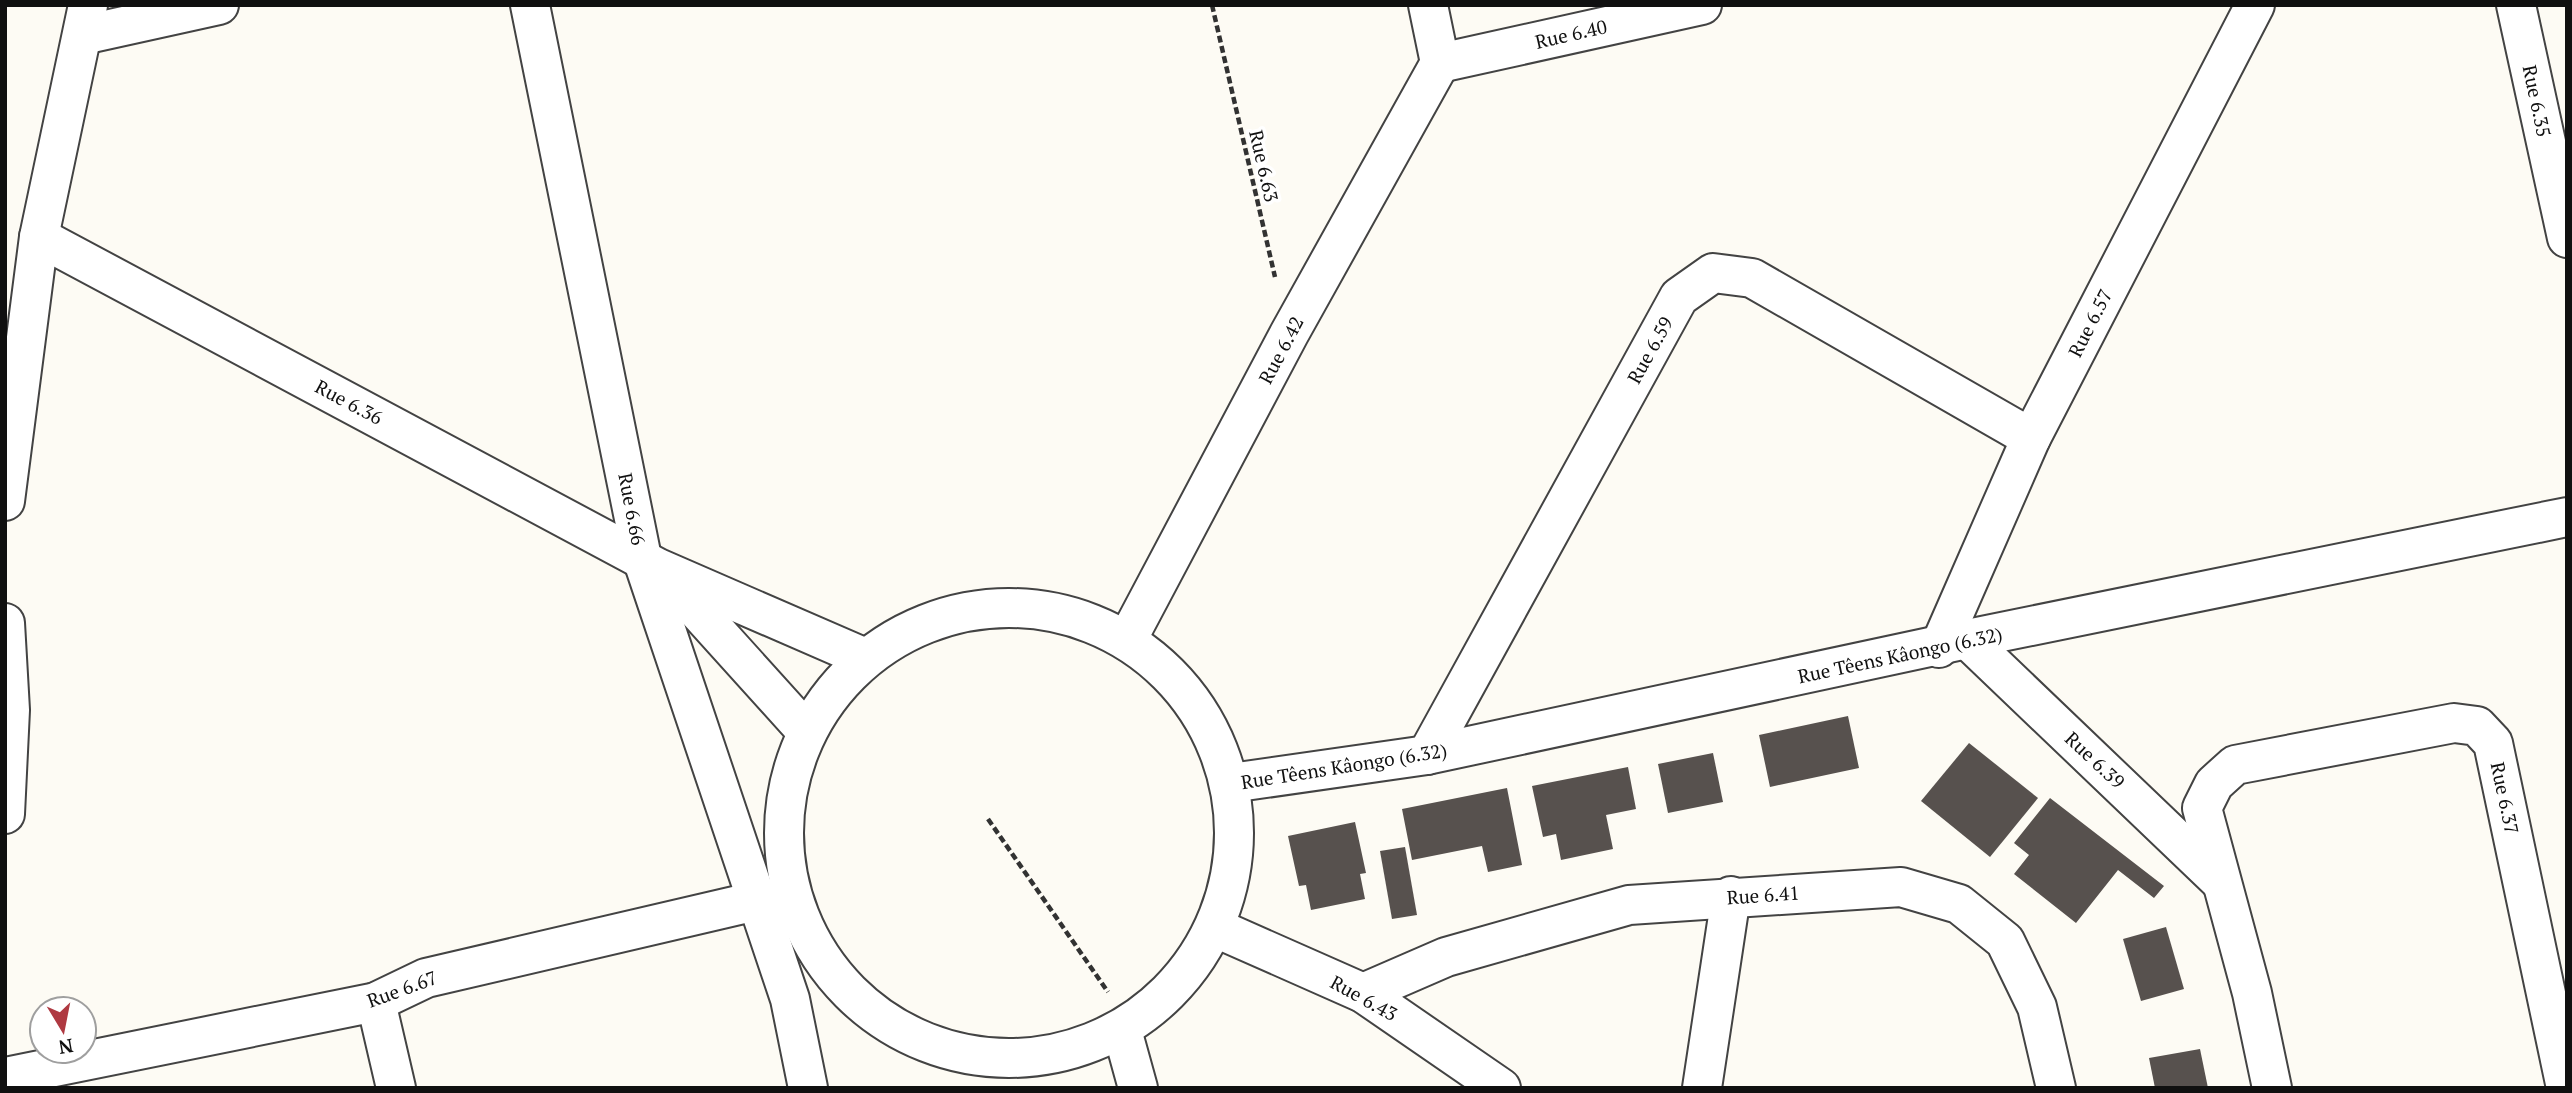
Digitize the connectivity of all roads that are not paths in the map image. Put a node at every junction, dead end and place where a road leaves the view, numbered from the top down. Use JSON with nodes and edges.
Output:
{"nodes":[{"id":1,"x":219,"y":5,"type":"edge"},
{"id":2,"x":530,"y":5,"type":"edge"},
{"id":3,"x":1428,"y":5,"type":"edge"},
{"id":4,"x":1702,"y":5,"type":"edge"},
{"id":5,"x":2255,"y":5,"type":"edge"},
{"id":6,"x":2516,"y":5,"type":"edge"},
{"id":7,"x":85,"y":20,"type":"edge"},
{"id":8,"x":1440,"y":63,"type":"junction"},
{"id":9,"x":39,"y":237,"type":"junction"},
{"id":10,"x":2567,"y":238,"type":"edge"},
{"id":11,"x":2031,"y":438,"type":"junction"},
{"id":12,"x":5,"y":501,"type":"edge"},
{"id":13,"x":2567,"y":517,"type":"edge"},
{"id":14,"x":650,"y":563,"type":"junction"},
{"id":15,"x":5,"y":623,"type":"edge"},
{"id":16,"x":1127,"y":640,"type":"junction"},
{"id":17,"x":1953,"y":644,"type":"junction"},
{"id":18,"x":863,"y":657,"type":"junction"},
{"id":19,"x":806,"y":731,"type":"junction"},
{"id":20,"x":1427,"y":755,"type":"junction"},
{"id":21,"x":1231,"y":783,"type":"junction"},
{"id":22,"x":5,"y":814,"type":"edge"},
{"id":23,"x":2222,"y":883,"type":"junction"},
{"id":24,"x":1731,"y":896,"type":"junction"},
{"id":25,"x":756,"y":901,"type":"junction"},
{"id":26,"x":1216,"y":928,"type":"junction"},
{"id":27,"x":1363,"y":993,"type":"junction"},
{"id":28,"x":376,"y":1002,"type":"junction"},
{"id":29,"x":1126,"y":1027,"type":"junction"},
{"id":30,"x":1030,"y":1076,"type":"edge"},
{"id":31,"x":5,"y":1077,"type":"edge"},
{"id":32,"x":396,"y":1088,"type":"edge"},
{"id":33,"x":808,"y":1088,"type":"edge"},
{"id":34,"x":1138,"y":1088,"type":"edge"},
{"id":35,"x":1501,"y":1088,"type":"edge"},
{"id":36,"x":1702,"y":1088,"type":"edge"},
{"id":37,"x":2056,"y":1088,"type":"edge"},
{"id":38,"x":2272,"y":1088,"type":"edge"},
{"id":39,"x":2566,"y":1088,"type":"edge"}],
"edges":[{"from":1,"to":7,"type":"street"},
{"from":2,"to":14,"type":"street","name":"Rue 6.66"},
{"from":3,"to":8,"type":"street"},
{"from":4,"to":8,"type":"street","name":"Rue 6.40"},
{"from":5,"to":11,"type":"street","name":"Rue 6.57"},
{"from":6,"to":10,"type":"street","name":"Rue 6.35"},
{"from":7,"to":9,"type":"street"},
{"from":8,"to":16,"type":"street","name":"Rue 6.42"},
{"from":9,"to":12,"type":"street"},
{"from":9,"to":14,"type":"street","name":"Rue 6.36"},
{"from":11,"to":17,"type":"street","name":"Rue 6.57"},
{"from":11,"to":20,"type":"street","name":"Rue 6.59"},
{"from":13,"to":17,"type":"street","name":"Rue Têens Kâongo (6.32)"},
{"from":14,"to":18,"type":"street","name":"Rue 6.36"},
{"from":14,"to":19,"type":"street","name":"Rue 6.36"},
{"from":14,"to":25,"type":"street","name":"Rue 6.66"},
{"from":15,"to":22,"type":"street"},
{"from":16,"to":18,"type":"street"},
{"from":16,"to":21,"type":"street"},
{"from":17,"to":20,"type":"street","name":"Rue Têens Kâongo (6.32)"},
{"from":17,"to":23,"type":"street","name":"Rue 6.39"},
{"from":18,"to":19,"type":"street"},
{"from":19,"to":30,"type":"street"},
{"from":20,"to":21,"type":"street","name":"Rue Têens Kâongo (6.32)"},
{"from":21,"to":26,"type":"street"},
{"from":23,"to":38,"type":"street"},
{"from":23,"to":39,"type":"street","name":"Rue 6.37"},
{"from":24,"to":27,"type":"street","name":"Rue 6.41"},
{"from":24,"to":36,"type":"street"},
{"from":24,"to":37,"type":"street","name":"Rue 6.41"},
{"from":25,"to":28,"type":"street","name":"Rue 6.67"},
{"from":25,"to":33,"type":"street","name":"Rue 6.66"},
{"from":26,"to":27,"type":"street","name":"Rue 6.43"},
{"from":26,"to":29,"type":"street"},
{"from":27,"to":35,"type":"street","name":"Rue 6.43"},
{"from":28,"to":31,"type":"street","name":"Rue 6.67"},
{"from":28,"to":32,"type":"street"},
{"from":29,"to":30,"type":"street"},
{"from":29,"to":34,"type":"street"}]}
